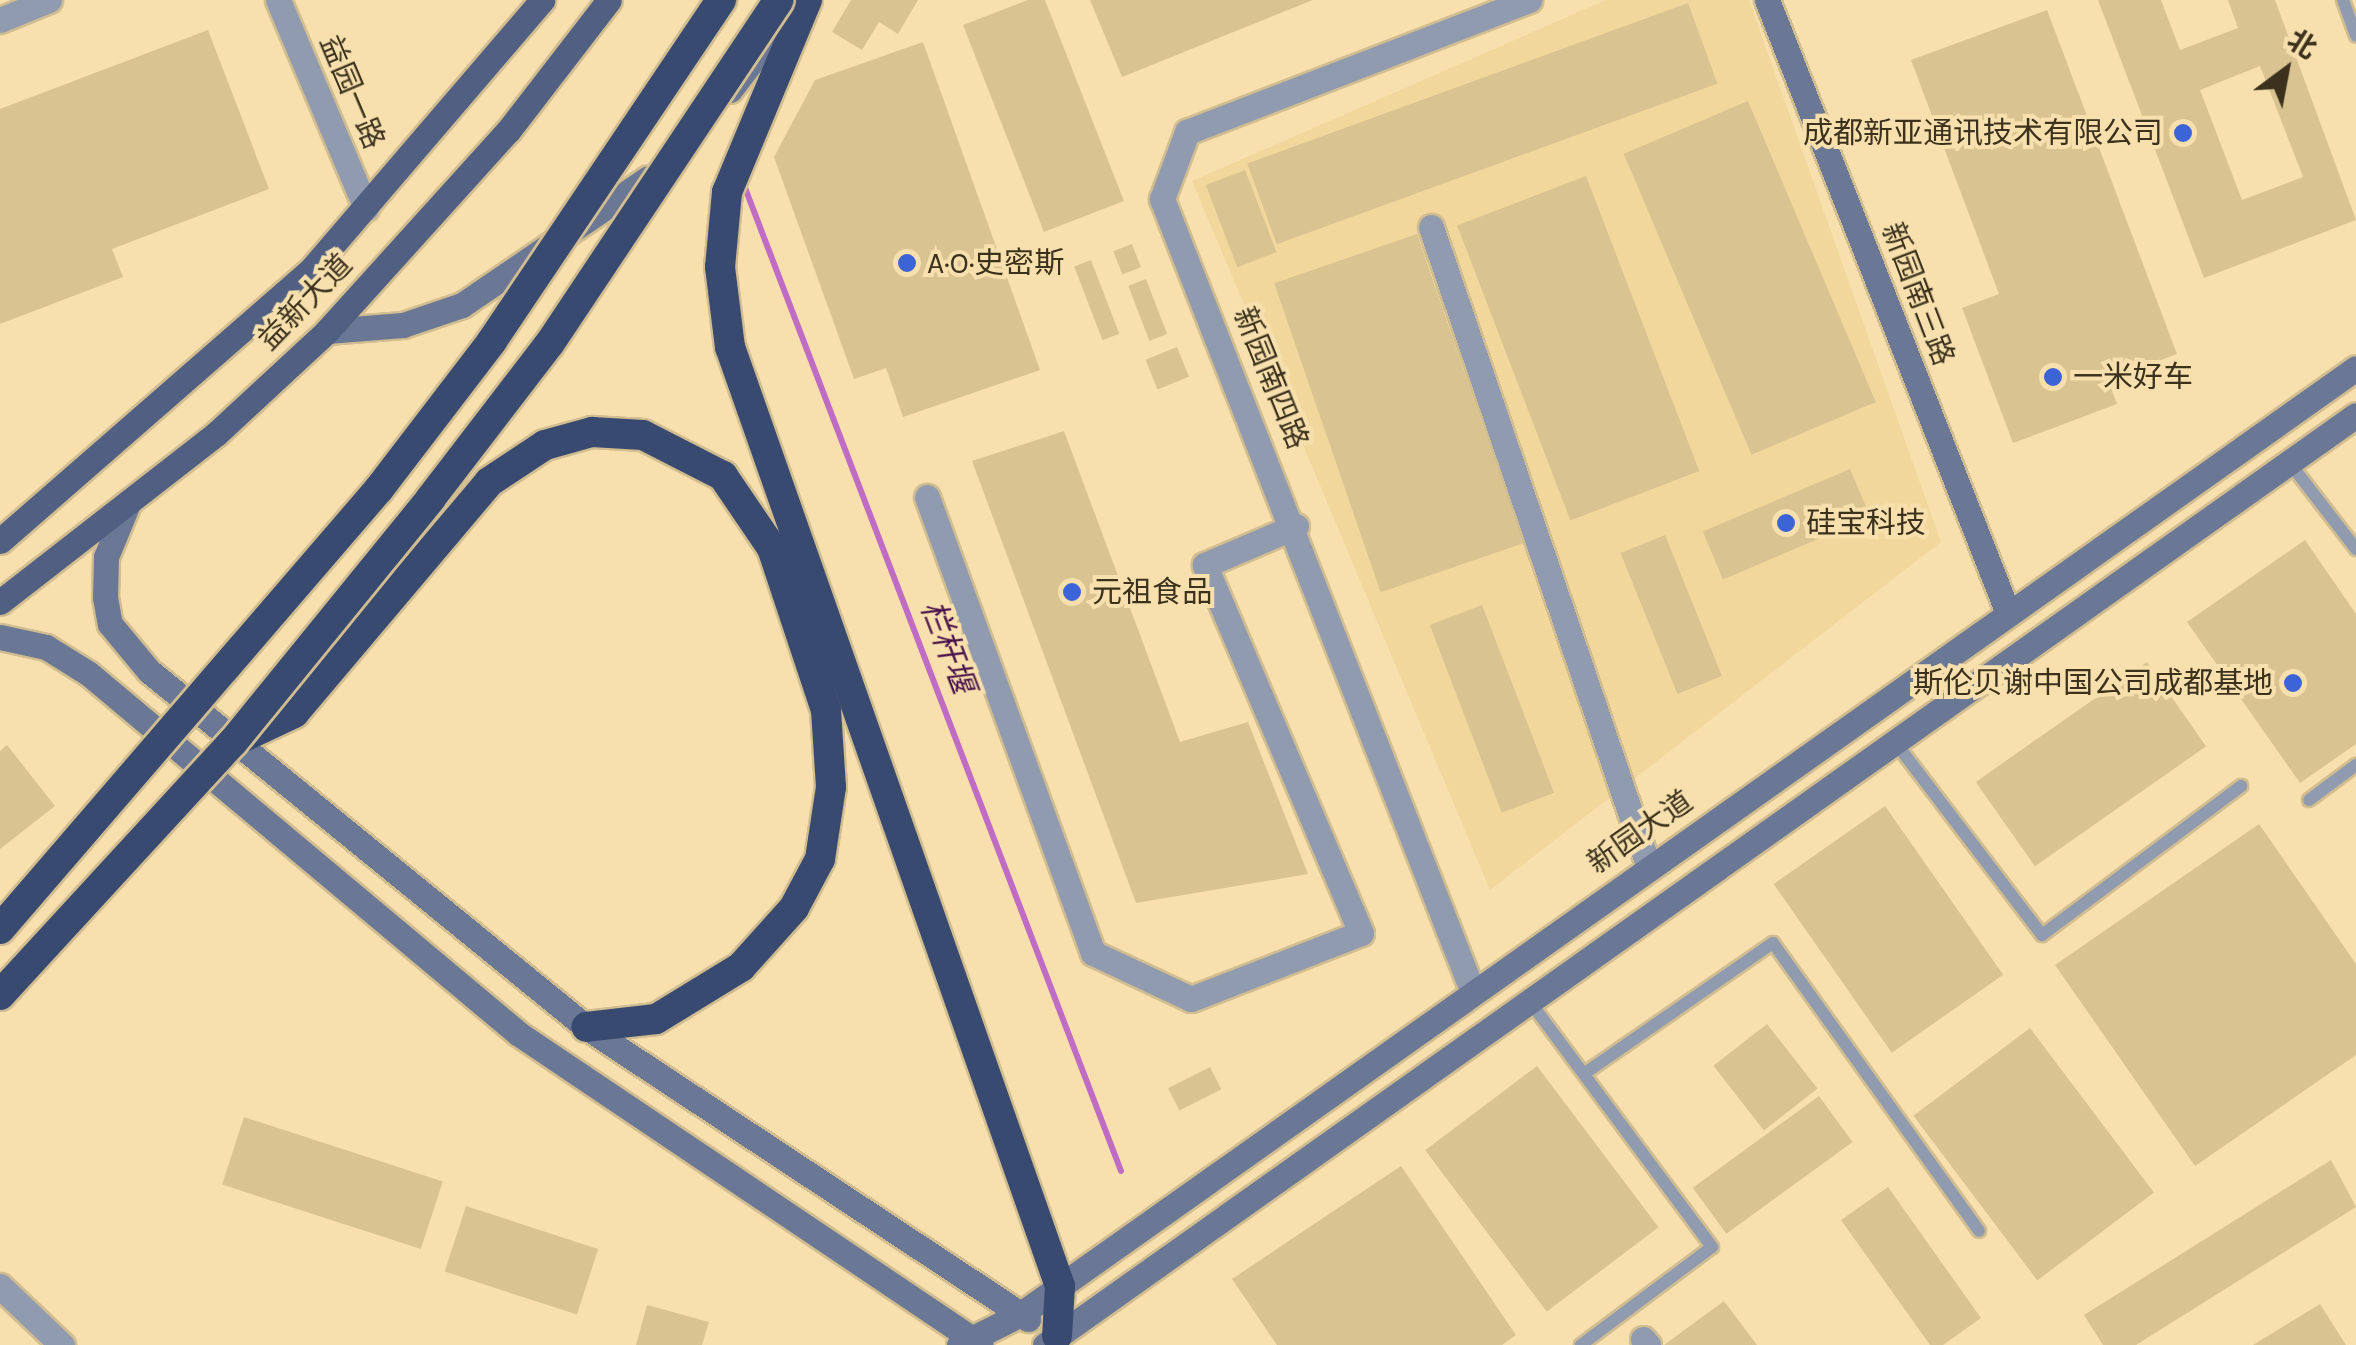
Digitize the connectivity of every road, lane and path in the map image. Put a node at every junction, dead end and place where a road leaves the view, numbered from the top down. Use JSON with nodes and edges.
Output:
{"nodes":[{"id":1,"x":49,"y":0,"type":"edge"},
{"id":2,"x":278,"y":0,"type":"edge"},
{"id":3,"x":542,"y":0,"type":"edge"},
{"id":4,"x":609,"y":0,"type":"edge"},
{"id":5,"x":722,"y":0,"type":"edge"},
{"id":6,"x":778,"y":0,"type":"edge"},
{"id":7,"x":798,"y":0,"type":"edge"},
{"id":8,"x":806,"y":0,"type":"edge"},
{"id":9,"x":1528,"y":0,"type":"edge"},
{"id":10,"x":1768,"y":0,"type":"edge"},
{"id":11,"x":2343,"y":0,"type":"edge"},
{"id":12,"x":0,"y":20,"type":"edge"},
{"id":13,"x":2356,"y":36,"type":"edge"},
{"id":14,"x":366,"y":208,"type":"junction"},
{"id":15,"x":1432,"y":227,"type":"dead end"},
{"id":16,"x":327,"y":331,"type":"junction"},
{"id":17,"x":2356,"y":368,"type":"edge"},
{"id":18,"x":2356,"y":415,"type":"edge"},
{"id":19,"x":2290,"y":462,"type":"junction"},
{"id":20,"x":928,"y":497,"type":"dead end"},
{"id":21,"x":127,"y":506,"type":"junction"},
{"id":22,"x":767,"y":506,"type":"junction"},
{"id":23,"x":1296,"y":526,"type":"junction"},
{"id":24,"x":0,"y":540,"type":"edge"},
{"id":25,"x":2356,"y":549,"type":"edge"},
{"id":26,"x":0,"y":602,"type":"edge"},
{"id":27,"x":2008,"y":613,"type":"junction"},
{"id":28,"x":0,"y":637,"type":"edge"},
{"id":29,"x":232,"y":742,"type":"junction"},
{"id":30,"x":1896,"y":742,"type":"junction"},
{"id":31,"x":2356,"y":765,"type":"edge"},
{"id":32,"x":2242,"y":786,"type":"dead end"},
{"id":33,"x":2310,"y":800,"type":"dead end"},
{"id":34,"x":1648,"y":865,"type":"junction"},
{"id":35,"x":0,"y":929,"type":"edge"},
{"id":36,"x":1472,"y":990,"type":"junction"},
{"id":37,"x":0,"y":995,"type":"edge"},
{"id":38,"x":1528,"y":998,"type":"junction"},
{"id":39,"x":586,"y":1027,"type":"junction"},
{"id":40,"x":1588,"y":1071,"type":"junction"},
{"id":41,"x":1979,"y":1231,"type":"dead end"},
{"id":42,"x":0,"y":1286,"type":"edge"},
{"id":43,"x":1060,"y":1286,"type":"junction"},
{"id":44,"x":1021,"y":1314,"type":"junction"},
{"id":45,"x":1058,"y":1342,"type":"edge"},
{"id":46,"x":970,"y":1343,"type":"edge"},
{"id":47,"x":62,"y":1345,"type":"edge"},
{"id":48,"x":1582,"y":1345,"type":"edge"}],
"edges":[{"from":1,"to":12,"type":"street"},
{"from":2,"to":14,"type":"street","name":"益园一路"},
{"from":3,"to":14,"type":"main road","name":"益新大道"},
{"from":4,"to":16,"type":"main road","name":"益新大道"},
{"from":5,"to":35,"type":"highway","bridge":true},
{"from":6,"to":29,"type":"highway","bridge":true},
{"from":7,"to":16,"type":"street"},
{"from":8,"to":22,"type":"highway"},
{"from":9,"to":23,"type":"street","name":"新园南四路"},
{"from":10,"to":27,"type":"street","name":"新园南三路"},
{"from":11,"to":13,"type":"lane"},
{"from":14,"to":24,"type":"main road","name":"益新大道"},
{"from":15,"to":34,"type":"street"},
{"from":16,"to":21,"type":"main road","name":"益新大道"},
{"from":17,"to":27,"type":"street","name":"新园大道"},
{"from":18,"to":19,"type":"street"},
{"from":19,"to":25,"type":"lane"},
{"from":19,"to":30,"type":"street"},
{"from":20,"to":23,"type":"street"},
{"from":21,"to":26,"type":"main road","name":"益新大道"},
{"from":21,"to":39,"type":"street"},
{"from":22,"to":29,"type":"highway"},
{"from":22,"to":39,"type":"highway"},
{"from":22,"to":43,"type":"highway"},
{"from":23,"to":36,"type":"street","name":"新园南四路"},
{"from":27,"to":34,"type":"street","name":"新园大道"},
{"from":28,"to":46,"type":"street"},
{"from":29,"to":37,"type":"highway","bridge":true},
{"from":30,"to":32,"type":"lane"},
{"from":30,"to":38,"type":"street"},
{"from":31,"to":33,"type":"lane"},
{"from":34,"to":36,"type":"street","name":"新园大道"},
{"from":36,"to":43,"type":"street","name":"新园大道"},
{"from":38,"to":40,"type":"lane"},
{"from":38,"to":45,"type":"street"},
{"from":39,"to":44,"type":"street"},
{"from":40,"to":41,"type":"lane"},
{"from":40,"to":48,"type":"lane"},
{"from":42,"to":47,"type":"street"},
{"from":43,"to":44,"type":"street","name":"新园大道"},
{"from":43,"to":45,"type":"highway"},
{"from":44,"to":45,"type":"street"},
{"from":44,"to":46,"type":"street","name":"新园大道"}]}
